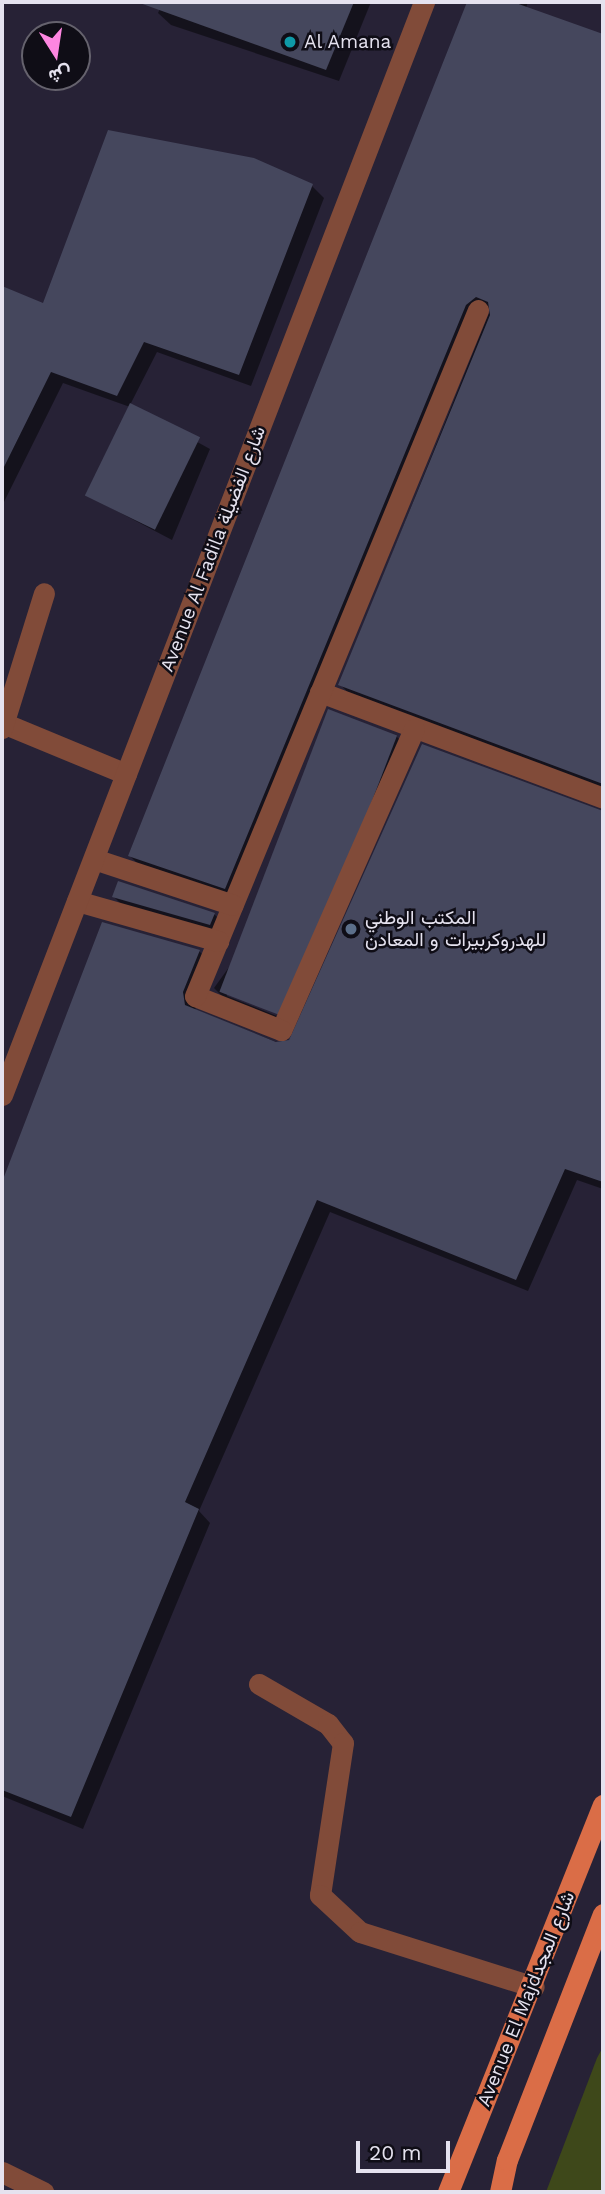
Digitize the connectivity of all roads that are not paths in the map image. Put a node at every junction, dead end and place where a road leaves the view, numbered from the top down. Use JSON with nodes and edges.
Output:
{"nodes":[{"id":1,"x":424,"y":2,"type":"edge"},
{"id":2,"x":478,"y":310,"type":"dead end"},
{"id":3,"x":44,"y":593,"type":"dead end"},
{"id":4,"x":320,"y":692,"type":"junction"},
{"id":5,"x":3,"y":726,"type":"edge"},
{"id":6,"x":414,"y":729,"type":"junction"},
{"id":7,"x":126,"y":774,"type":"junction"},
{"id":8,"x":603,"y":798,"type":"edge"},
{"id":9,"x":94,"y":859,"type":"junction"},
{"id":10,"x":77,"y":901,"type":"junction"},
{"id":11,"x":233,"y":905,"type":"junction"},
{"id":12,"x":218,"y":940,"type":"junction"},
{"id":13,"x":2,"y":1095,"type":"edge"},
{"id":14,"x":259,"y":1684,"type":"dead end"},
{"id":15,"x":603,"y":1805,"type":"edge"},
{"id":16,"x":603,"y":1914,"type":"edge"},
{"id":17,"x":534,"y":1987,"type":"junction"},
{"id":18,"x":2,"y":2172,"type":"edge"},
{"id":19,"x":43,"y":2192,"type":"edge"},
{"id":20,"x":448,"y":2192,"type":"edge"},
{"id":21,"x":500,"y":2192,"type":"edge"}],
"edges":[{"from":1,"to":7,"type":"street","name":"Avenue Al Fadila شارع الفضيلة"},
{"from":2,"to":4,"type":"street"},
{"from":3,"to":5,"type":"street"},
{"from":4,"to":6,"type":"street"},
{"from":4,"to":11,"type":"street"},
{"from":5,"to":7,"type":"street"},
{"from":6,"to":8,"type":"street"},
{"from":6,"to":12,"type":"street"},
{"from":7,"to":9,"type":"street","name":"Avenue Al Fadila شارع الفضيلة"},
{"from":9,"to":10,"type":"street","name":"Avenue Al Fadila شارع الفضيلة"},
{"from":9,"to":11,"type":"street"},
{"from":10,"to":12,"type":"street"},
{"from":10,"to":13,"type":"street","name":"Avenue Al Fadila شارع الفضيلة"},
{"from":11,"to":12,"type":"street"},
{"from":14,"to":17,"type":"street"},
{"from":15,"to":17,"type":"main road","name":"Avenue El Majdشارع المجد"},
{"from":16,"to":21,"type":"main road","name":"Avenue El Majdشارع المجد"},
{"from":17,"to":20,"type":"main road","name":"Avenue El Majdشارع المجد"},
{"from":18,"to":19,"type":"street"}]}
